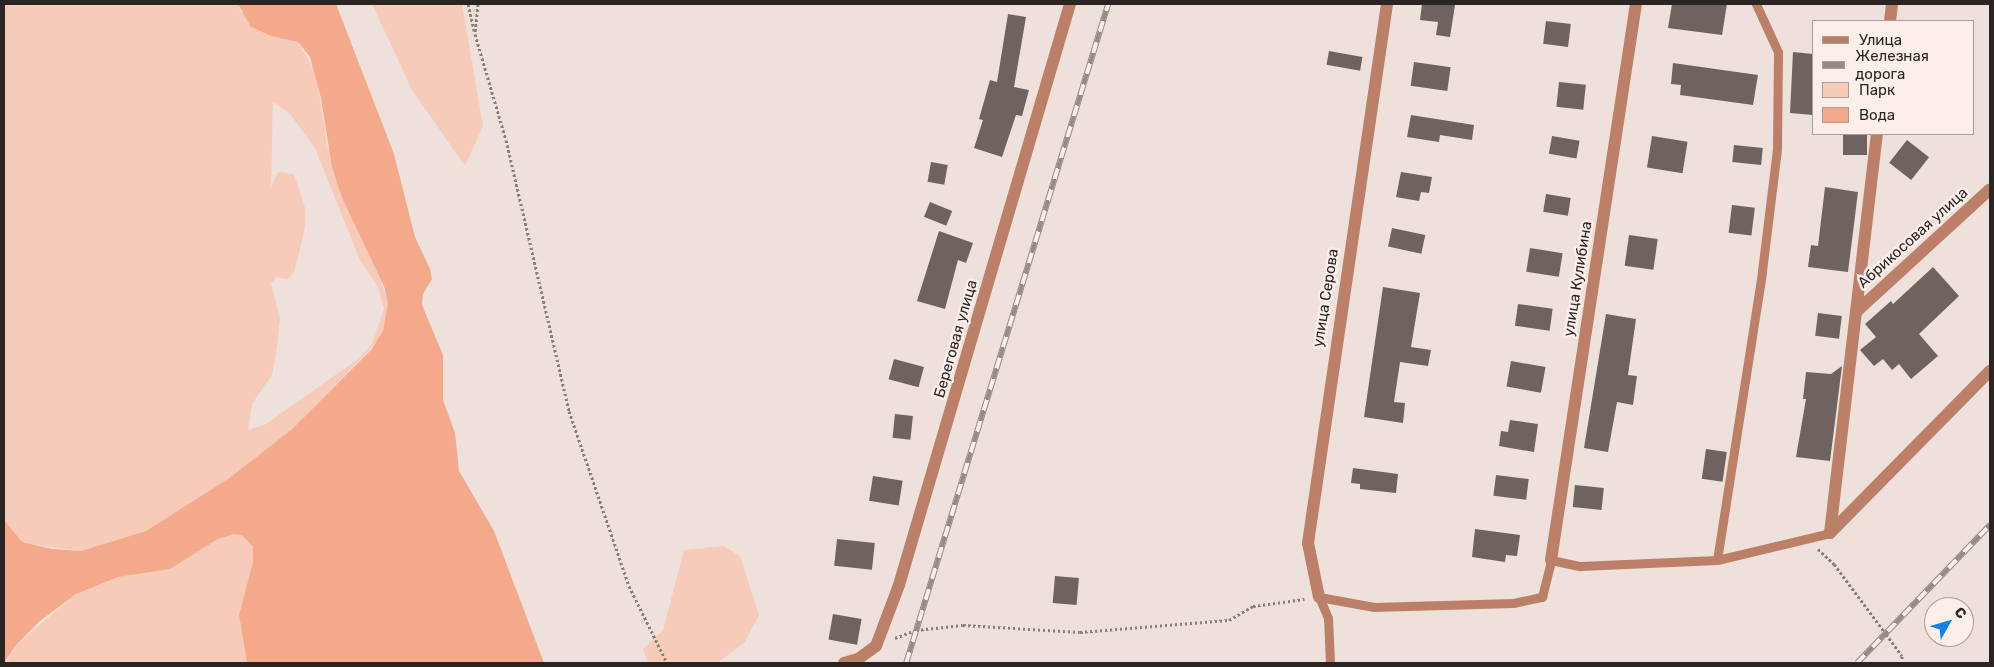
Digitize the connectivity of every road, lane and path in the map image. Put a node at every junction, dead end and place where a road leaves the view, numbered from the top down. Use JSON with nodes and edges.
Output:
{"nodes":[{"id":1,"x":468,"y":4,"type":"edge"},
{"id":2,"x":478,"y":4,"type":"edge"},
{"id":3,"x":1070,"y":4,"type":"edge"},
{"id":4,"x":1387,"y":4,"type":"edge"},
{"id":5,"x":1636,"y":4,"type":"edge"},
{"id":6,"x":1756,"y":4,"type":"edge"},
{"id":7,"x":1892,"y":4,"type":"edge"},
{"id":8,"x":1890,"y":20,"type":"edge"},
{"id":9,"x":475,"y":34,"type":"junction"},
{"id":10,"x":1877,"y":135,"type":"edge"},
{"id":11,"x":1990,"y":190,"type":"edge"},
{"id":12,"x":1858,"y":311,"type":"junction"},
{"id":13,"x":1990,"y":372,"type":"edge"},
{"id":14,"x":1830,"y":533,"type":"junction"},
{"id":15,"x":1808,"y":540,"type":"junction"},
{"id":16,"x":1551,"y":560,"type":"junction"},
{"id":17,"x":1717,"y":560,"type":"junction"},
{"id":18,"x":1319,"y":597,"type":"junction"},
{"id":19,"x":876,"y":646,"type":"junction"},
{"id":20,"x":667,"y":663,"type":"edge"},
{"id":21,"x":844,"y":663,"type":"edge"},
{"id":22,"x":1330,"y":663,"type":"edge"},
{"id":23,"x":1902,"y":663,"type":"edge"}],
"edges":[{"from":1,"to":9,"type":"path"},
{"from":2,"to":9,"type":"path"},
{"from":3,"to":19,"type":"street","name":"Береговая улица"},
{"from":4,"to":18,"type":"street","name":"улица Серова"},
{"from":5,"to":16,"type":"street","name":"улица Кулибина"},
{"from":6,"to":17,"type":"lane"},
{"from":7,"to":8,"type":"street"},
{"from":9,"to":20,"type":"path"},
{"from":10,"to":12,"type":"street"},
{"from":11,"to":12,"type":"street","name":"Абрикосовая улица"},
{"from":12,"to":14,"type":"street"},
{"from":13,"to":14,"type":"street"},
{"from":14,"to":15,"type":"lane"},
{"from":15,"to":17,"type":"lane"},
{"from":15,"to":23,"type":"path"},
{"from":16,"to":17,"type":"lane"},
{"from":16,"to":18,"type":"lane"},
{"from":18,"to":19,"type":"path"},
{"from":18,"to":22,"type":"lane"},
{"from":19,"to":21,"type":"street"}]}
